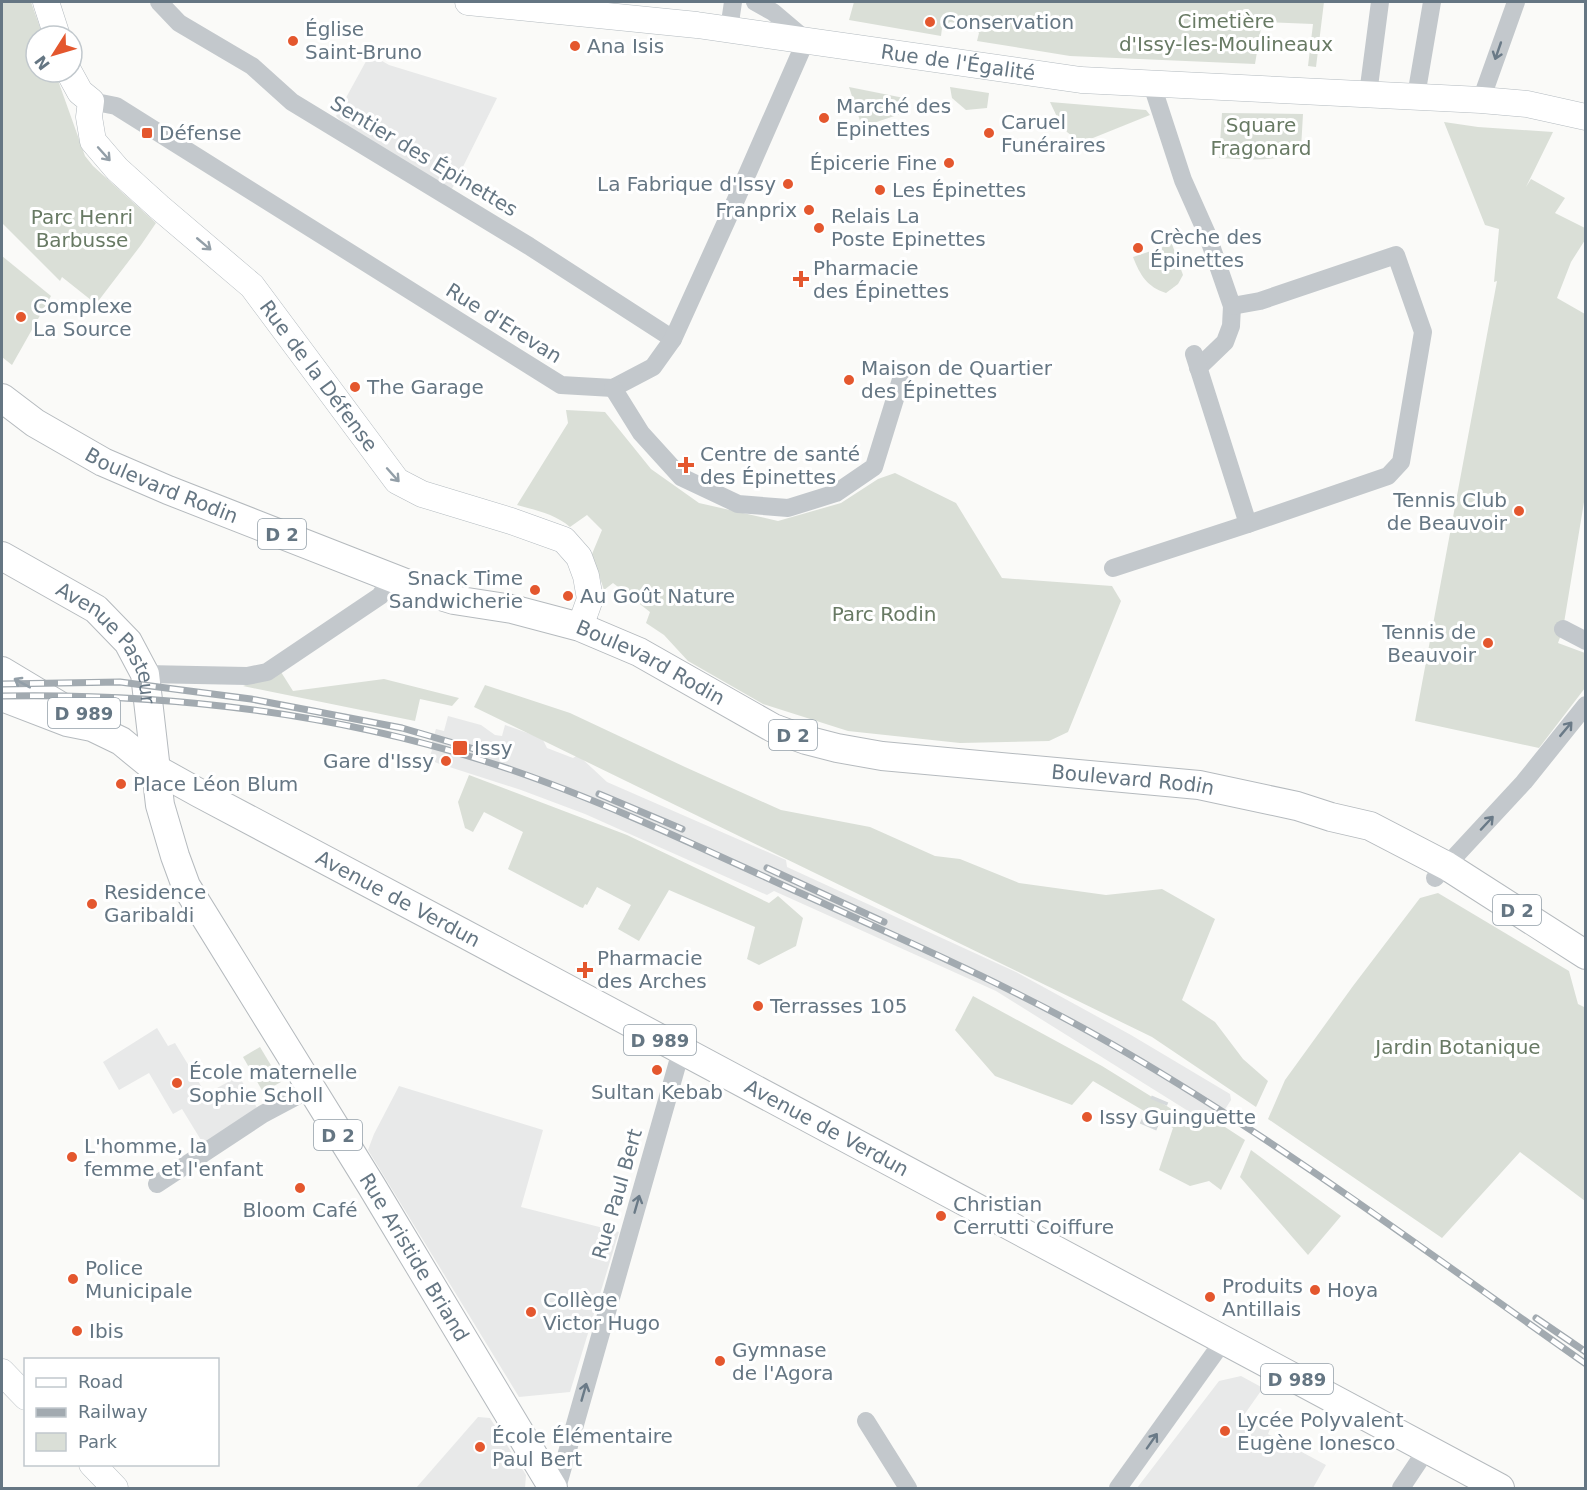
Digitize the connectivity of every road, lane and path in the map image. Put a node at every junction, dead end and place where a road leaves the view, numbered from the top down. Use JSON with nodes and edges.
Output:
{"nodes":[{"id":1,"x":46,"y":2,"type":"edge"},
{"id":2,"x":159,"y":2,"type":"edge"},
{"id":3,"x":468,"y":2,"type":"edge"},
{"id":4,"x":733,"y":2,"type":"edge"},
{"id":5,"x":755,"y":2,"type":"edge"},
{"id":6,"x":1380,"y":2,"type":"edge"},
{"id":7,"x":1432,"y":2,"type":"edge"},
{"id":8,"x":1516,"y":2,"type":"edge"},
{"id":9,"x":53,"y":24,"type":"edge"},
{"id":10,"x":729,"y":29,"type":"junction"},
{"id":11,"x":806,"y":40,"type":"junction"},
{"id":12,"x":76,"y":84,"type":"edge"},
{"id":13,"x":1152,"y":86,"type":"junction"},
{"id":14,"x":1368,"y":94,"type":"junction"},
{"id":15,"x":1416,"y":96,"type":"junction"},
{"id":16,"x":91,"y":100,"type":"junction"},
{"id":17,"x":1481,"y":100,"type":"junction"},
{"id":18,"x":1586,"y":117,"type":"edge"},
{"id":19,"x":1232,"y":306,"type":"junction"},
{"id":20,"x":673,"y":339,"type":"junction"},
{"id":21,"x":903,"y":373,"type":"dead end"},
{"id":22,"x":613,"y":388,"type":"junction"},
{"id":23,"x":2,"y":398,"type":"edge"},
{"id":24,"x":1248,"y":524,"type":"junction"},
{"id":25,"x":2,"y":556,"type":"edge"},
{"id":26,"x":1113,"y":568,"type":"dead end"},
{"id":27,"x":391,"y":579,"type":"junction"},
{"id":28,"x":580,"y":627,"type":"junction"},
{"id":29,"x":1563,"y":629,"type":"dead end"},
{"id":30,"x":1586,"y":641,"type":"edge"},
{"id":31,"x":2,"y":671,"type":"edge"},
{"id":32,"x":145,"y":674,"type":"junction"},
{"id":33,"x":2,"y":697,"type":"edge"},
{"id":34,"x":1586,"y":705,"type":"edge"},
{"id":35,"x":2,"y":712,"type":"edge"},
{"id":36,"x":46,"y":714,"type":"junction"},
{"id":37,"x":87,"y":714,"type":"junction"},
{"id":38,"x":149,"y":725,"type":"junction"},
{"id":39,"x":154,"y":768,"type":"junction"},
{"id":40,"x":1441,"y":872,"type":"junction"},
{"id":41,"x":1586,"y":956,"type":"edge"},
{"id":42,"x":1586,"y":969,"type":"edge"},
{"id":43,"x":681,"y":1051,"type":"junction"},
{"id":44,"x":310,"y":1089,"type":"junction"},
{"id":45,"x":157,"y":1184,"type":"dead end"},
{"id":46,"x":1224,"y":1340,"type":"junction"},
{"id":47,"x":2,"y":1372,"type":"edge"},
{"id":48,"x":24,"y":1395,"type":"edge"},
{"id":49,"x":867,"y":1421,"type":"dead end"},
{"id":50,"x":1427,"y":1449,"type":"junction"},
{"id":51,"x":94,"y":1466,"type":"edge"},
{"id":52,"x":115,"y":1488,"type":"edge"},
{"id":53,"x":555,"y":1488,"type":"edge"},
{"id":54,"x":908,"y":1488,"type":"edge"},
{"id":55,"x":1118,"y":1488,"type":"edge"},
{"id":56,"x":1401,"y":1488,"type":"edge"},
{"id":57,"x":1500,"y":1488,"type":"edge"}],
"edges":[{"from":1,"to":9,"type":"main road"},
{"from":2,"to":20,"type":"street","name":"Sentier des Épinettes"},
{"from":3,"to":10,"type":"main road","name":"Rue de l'Égalité"},
{"from":4,"to":10,"type":"street"},
{"from":5,"to":11,"type":"street"},
{"from":6,"to":14,"type":"street"},
{"from":7,"to":15,"type":"street"},
{"from":8,"to":17,"type":"street","one_way":true},
{"from":10,"to":11,"type":"main road","name":"Rue de l'Égalité"},
{"from":11,"to":13,"type":"main road","name":"Rue de l'Égalité"},
{"from":11,"to":20,"type":"street"},
{"from":12,"to":16,"type":"main road"},
{"from":13,"to":14,"type":"main road","name":"Rue de l'Égalité"},
{"from":13,"to":19,"type":"street"},
{"from":14,"to":15,"type":"main road","name":"Rue de l'Égalité"},
{"from":15,"to":17,"type":"main road","name":"Rue de l'Égalité"},
{"from":16,"to":22,"type":"street","name":"Rue d'Erevan"},
{"from":16,"to":28,"type":"main road","name":"Rue de la Défense","one_way":true},
{"from":17,"to":18,"type":"main road","name":"Rue de l'Égalité"},
{"from":19,"to":24,"type":"street"},
{"from":19,"to":24,"type":"street"},
{"from":20,"to":22,"type":"street"},
{"from":21,"to":22,"type":"street"},
{"from":23,"to":27,"type":"main road","name":"Boulevard Rodin","number":"D 2"},
{"from":24,"to":26,"type":"street"},
{"from":25,"to":32,"type":"main road","name":"Avenue Pasteur","number":"D 2"},
{"from":27,"to":28,"type":"main road","name":"Boulevard Rodin","number":"D 2"},
{"from":27,"to":32,"type":"street"},
{"from":28,"to":40,"type":"main road","name":"Boulevard Rodin","number":"D 2"},
{"from":29,"to":30,"type":"street"},
{"from":37,"to":31,"type":"main road","number":"D 989","one_way":true},
{"from":32,"to":38,"type":"main road","name":"Avenue Pasteur","number":"D 2"},
{"from":33,"to":36,"type":"main road","number":"D 989"},
{"from":40,"to":34,"type":"street","one_way":true},
{"from":35,"to":36,"type":"main road"},
{"from":36,"to":39,"type":"main road","number":"D 989"},
{"from":37,"to":38,"type":"main road"},
{"from":37,"to":39,"type":"main road","number":"D 989"},
{"from":38,"to":39,"type":"main road","name":"Avenue Pasteur","number":"D 2"},
{"from":39,"to":43,"type":"main road","name":"Avenue de Verdun","number":"D 989"},
{"from":39,"to":44,"type":"main road","name":"Rue Aristide Briand","number":"D 2"},
{"from":40,"to":41,"type":"main road","name":"Boulevard Rodin","number":"D 2"},
{"from":40,"to":42,"type":"main road","name":"Boulevard Rodin","number":"D 2"},
{"from":43,"to":46,"type":"main road","name":"Avenue de Verdun","number":"D 989"},
{"from":53,"to":43,"type":"street","name":"Rue Paul Bert","one_way":true},
{"from":44,"to":45,"type":"street"},
{"from":44,"to":53,"type":"main road","name":"Rue Aristide Briand","number":"D 2"},
{"from":46,"to":50,"type":"main road","name":"Avenue de Verdun","number":"D 989"},
{"from":55,"to":46,"type":"street","one_way":true},
{"from":47,"to":48,"type":"main road"},
{"from":49,"to":54,"type":"street"},
{"from":50,"to":56,"type":"street"},
{"from":50,"to":57,"type":"main road","name":"Avenue de Verdun","number":"D 989"},
{"from":51,"to":52,"type":"main road"}]}
